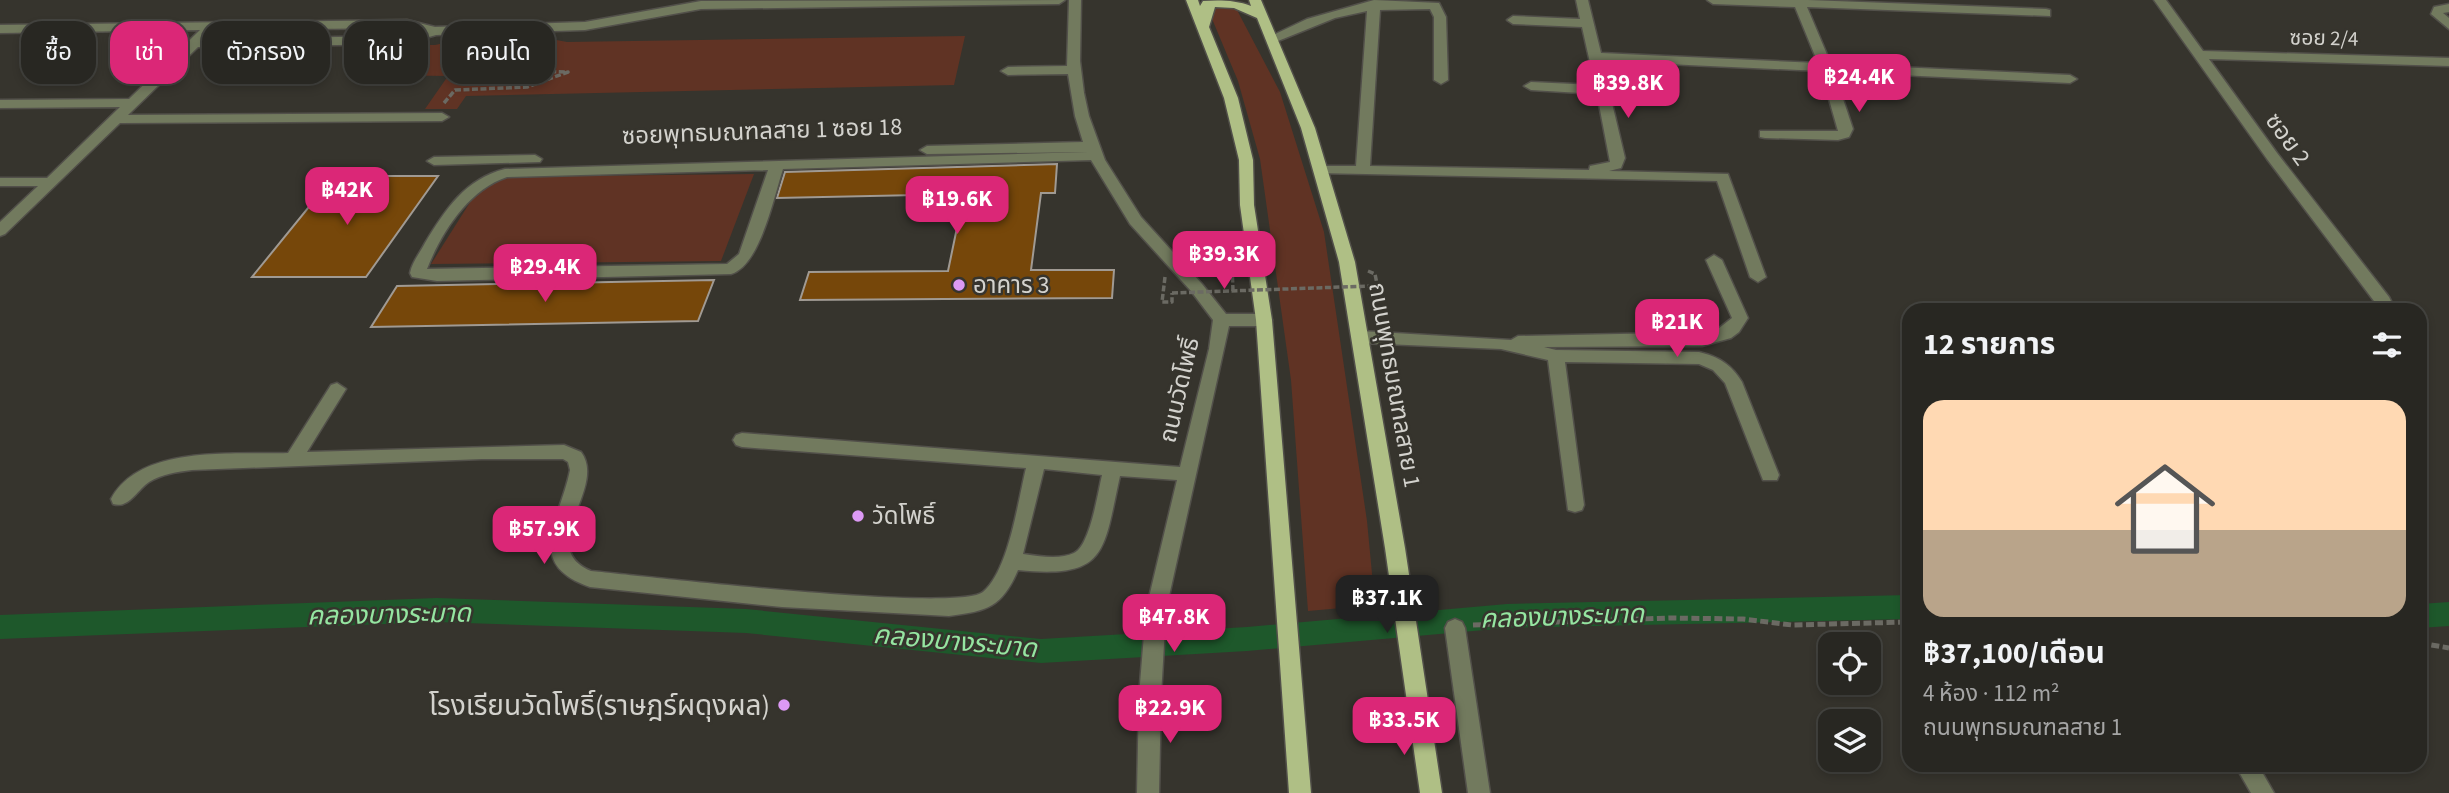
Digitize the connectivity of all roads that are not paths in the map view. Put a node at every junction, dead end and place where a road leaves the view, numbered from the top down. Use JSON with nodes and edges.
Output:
{"nodes":[{"id":1,"x":1059,"y":0,"type":"edge"},
{"id":2,"x":1075,"y":0,"type":"edge"},
{"id":3,"x":1192,"y":0,"type":"edge"},
{"id":4,"x":1255,"y":0,"type":"edge"},
{"id":5,"x":1583,"y":0,"type":"edge"},
{"id":6,"x":1713,"y":0,"type":"edge"},
{"id":7,"x":2161,"y":0,"type":"edge"},
{"id":8,"x":1799,"y":2,"type":"edge"},
{"id":9,"x":1374,"y":4,"type":"junction"},
{"id":10,"x":2449,"y":8,"type":"edge"},
{"id":11,"x":2046,"y":13,"type":"dead end"},
{"id":12,"x":1262,"y":16,"type":"junction"},
{"id":13,"x":1513,"y":20,"type":"dead end"},
{"id":14,"x":1588,"y":23,"type":"junction"},
{"id":15,"x":330,"y":25,"type":"edge"},
{"id":16,"x":2449,"y":25,"type":"edge"},
{"id":17,"x":1203,"y":26,"type":"junction"},
{"id":18,"x":202,"y":27,"type":"edge"},
{"id":19,"x":0,"y":29,"type":"edge"},
{"id":20,"x":435,"y":31,"type":"junction"},
{"id":21,"x":202,"y":35,"type":"edge"},
{"id":22,"x":1273,"y":37,"type":"junction"},
{"id":23,"x":194,"y":43,"type":"junction"},
{"id":24,"x":2198,"y":55,"type":"junction"},
{"id":25,"x":1597,"y":57,"type":"junction"},
{"id":26,"x":2449,"y":62,"type":"edge"},
{"id":27,"x":1074,"y":69,"type":"junction"},
{"id":28,"x":1827,"y":70,"type":"junction"},
{"id":29,"x":1008,"y":71,"type":"dead end"},
{"id":30,"x":2070,"y":79,"type":"dead end"},
{"id":31,"x":1441,"y":80,"type":"dead end"},
{"id":32,"x":1531,"y":86,"type":"dead end"},
{"id":33,"x":1604,"y":90,"type":"junction"},
{"id":34,"x":132,"y":103,"type":"junction"},
{"id":35,"x":0,"y":104,"type":"edge"},
{"id":36,"x":437,"y":117,"type":"road end"},
{"id":37,"x":116,"y":119,"type":"junction"},
{"id":38,"x":1765,"y":134,"type":"dead end"},
{"id":39,"x":1094,"y":151,"type":"junction"},
{"id":40,"x":434,"y":161,"type":"dead end"},
{"id":41,"x":776,"y":165,"type":"junction"},
{"id":42,"x":1563,"y":169,"type":"dead end"},
{"id":43,"x":1321,"y":170,"type":"junction"},
{"id":44,"x":1363,"y":170,"type":"junction"},
{"id":45,"x":0,"y":182,"type":"edge"},
{"id":46,"x":51,"y":182,"type":"junction"},
{"id":47,"x":0,"y":232,"type":"edge"},
{"id":48,"x":1714,"y":260,"type":"dead end"},
{"id":49,"x":1758,"y":277,"type":"dead end"},
{"id":50,"x":2383,"y":301,"type":"dead end"},
{"id":51,"x":1221,"y":320,"type":"junction"},
{"id":52,"x":1264,"y":320,"type":"junction"},
{"id":53,"x":1361,"y":337,"type":"junction"},
{"id":54,"x":1501,"y":342,"type":"junction"},
{"id":55,"x":1556,"y":356,"type":"junction"},
{"id":56,"x":337,"y":389,"type":"dead end"},
{"id":57,"x":742,"y":440,"type":"dead end"},
{"id":58,"x":294,"y":458,"type":"junction"},
{"id":59,"x":1037,"y":462,"type":"junction"},
{"id":60,"x":1113,"y":469,"type":"junction"},
{"id":61,"x":1186,"y":474,"type":"junction"},
{"id":62,"x":1770,"y":475,"type":"dead end"},
{"id":63,"x":120,"y":499,"type":"dead end"},
{"id":64,"x":1575,"y":505,"type":"dead end"},
{"id":65,"x":1012,"y":561,"type":"junction"},
{"id":66,"x":1455,"y":628,"type":"road end"},
{"id":67,"x":2250,"y":772,"type":"edge"},
{"id":68,"x":1148,"y":793,"type":"edge"},
{"id":69,"x":1300,"y":793,"type":"edge"},
{"id":70,"x":1431,"y":793,"type":"edge"},
{"id":71,"x":1479,"y":793,"type":"edge"},
{"id":72,"x":2263,"y":793,"type":"edge"}],
"edges":[{"from":1,"to":20,"type":"street"},
{"from":2,"to":27,"type":"street","name":"ถนนวัดโพธิ์"},
{"from":3,"to":17,"type":"main road"},
{"from":4,"to":12,"type":"main road","name":"ถนนพุทธมณฑลสาย 1"},
{"from":5,"to":14,"type":"street"},
{"from":6,"to":8,"type":"street"},
{"from":7,"to":24,"type":"street","name":"ซอย 2"},
{"from":8,"to":11,"type":"street"},
{"from":8,"to":28,"type":"street"},
{"from":9,"to":22,"type":"street"},
{"from":9,"to":31,"type":"street"},
{"from":9,"to":44,"type":"street"},
{"from":10,"to":16,"type":"street"},
{"from":12,"to":17,"type":"main road"},
{"from":12,"to":22,"type":"main road","name":"ถนนพุทธมณฑลสาย 1"},
{"from":13,"to":14,"type":"street"},
{"from":14,"to":25,"type":"street"},
{"from":15,"to":20,"type":"street"},
{"from":17,"to":52,"type":"main road"},
{"from":18,"to":19,"type":"street"},
{"from":20,"to":23,"type":"street"},
{"from":21,"to":23,"type":"street"},
{"from":22,"to":43,"type":"main road","name":"ถนนพุทธมณฑลสาย 1"},
{"from":23,"to":34,"type":"street"},
{"from":24,"to":26,"type":"street","name":"ซอย 2/4"},
{"from":24,"to":50,"type":"street","name":"ซอย 2"},
{"from":25,"to":28,"type":"street"},
{"from":25,"to":33,"type":"street"},
{"from":27,"to":29,"type":"street"},
{"from":27,"to":39,"type":"street","name":"ถนนวัดโพธิ์"},
{"from":28,"to":30,"type":"street"},
{"from":28,"to":38,"type":"street"},
{"from":32,"to":33,"type":"street"},
{"from":33,"to":42,"type":"street"},
{"from":34,"to":35,"type":"street"},
{"from":34,"to":37,"type":"street"},
{"from":36,"to":37,"type":"street"},
{"from":37,"to":46,"type":"street"},
{"from":39,"to":40,"type":"street","name":"ซอยพุทธมณฑลสาย 1 ซอย 18"},
{"from":39,"to":41,"type":"street"},
{"from":39,"to":51,"type":"street","name":"ถนนวัดโพธิ์"},
{"from":41,"to":41,"type":"street"},
{"from":43,"to":44,"type":"street"},
{"from":43,"to":53,"type":"main road","name":"ถนนพุทธมณฑลสาย 1"},
{"from":44,"to":49,"type":"street"},
{"from":45,"to":46,"type":"street"},
{"from":46,"to":47,"type":"street"},
{"from":48,"to":54,"type":"street"},
{"from":51,"to":52,"type":"street"},
{"from":51,"to":61,"type":"street","name":"ถนนวัดโพธิ์"},
{"from":52,"to":69,"type":"main road"},
{"from":53,"to":54,"type":"street"},
{"from":53,"to":70,"type":"main road","name":"ถนนพุทธมณฑลสาย 1"},
{"from":54,"to":55,"type":"street"},
{"from":55,"to":62,"type":"street"},
{"from":55,"to":64,"type":"street"},
{"from":56,"to":58,"type":"street"},
{"from":57,"to":59,"type":"street"},
{"from":58,"to":63,"type":"street"},
{"from":58,"to":65,"type":"street"},
{"from":59,"to":60,"type":"street"},
{"from":59,"to":65,"type":"street"},
{"from":60,"to":61,"type":"street"},
{"from":60,"to":65,"type":"street"},
{"from":61,"to":68,"type":"street","name":"ถนนวัดโพธิ์"},
{"from":66,"to":71,"type":"street"},
{"from":67,"to":72,"type":"street"}]}
